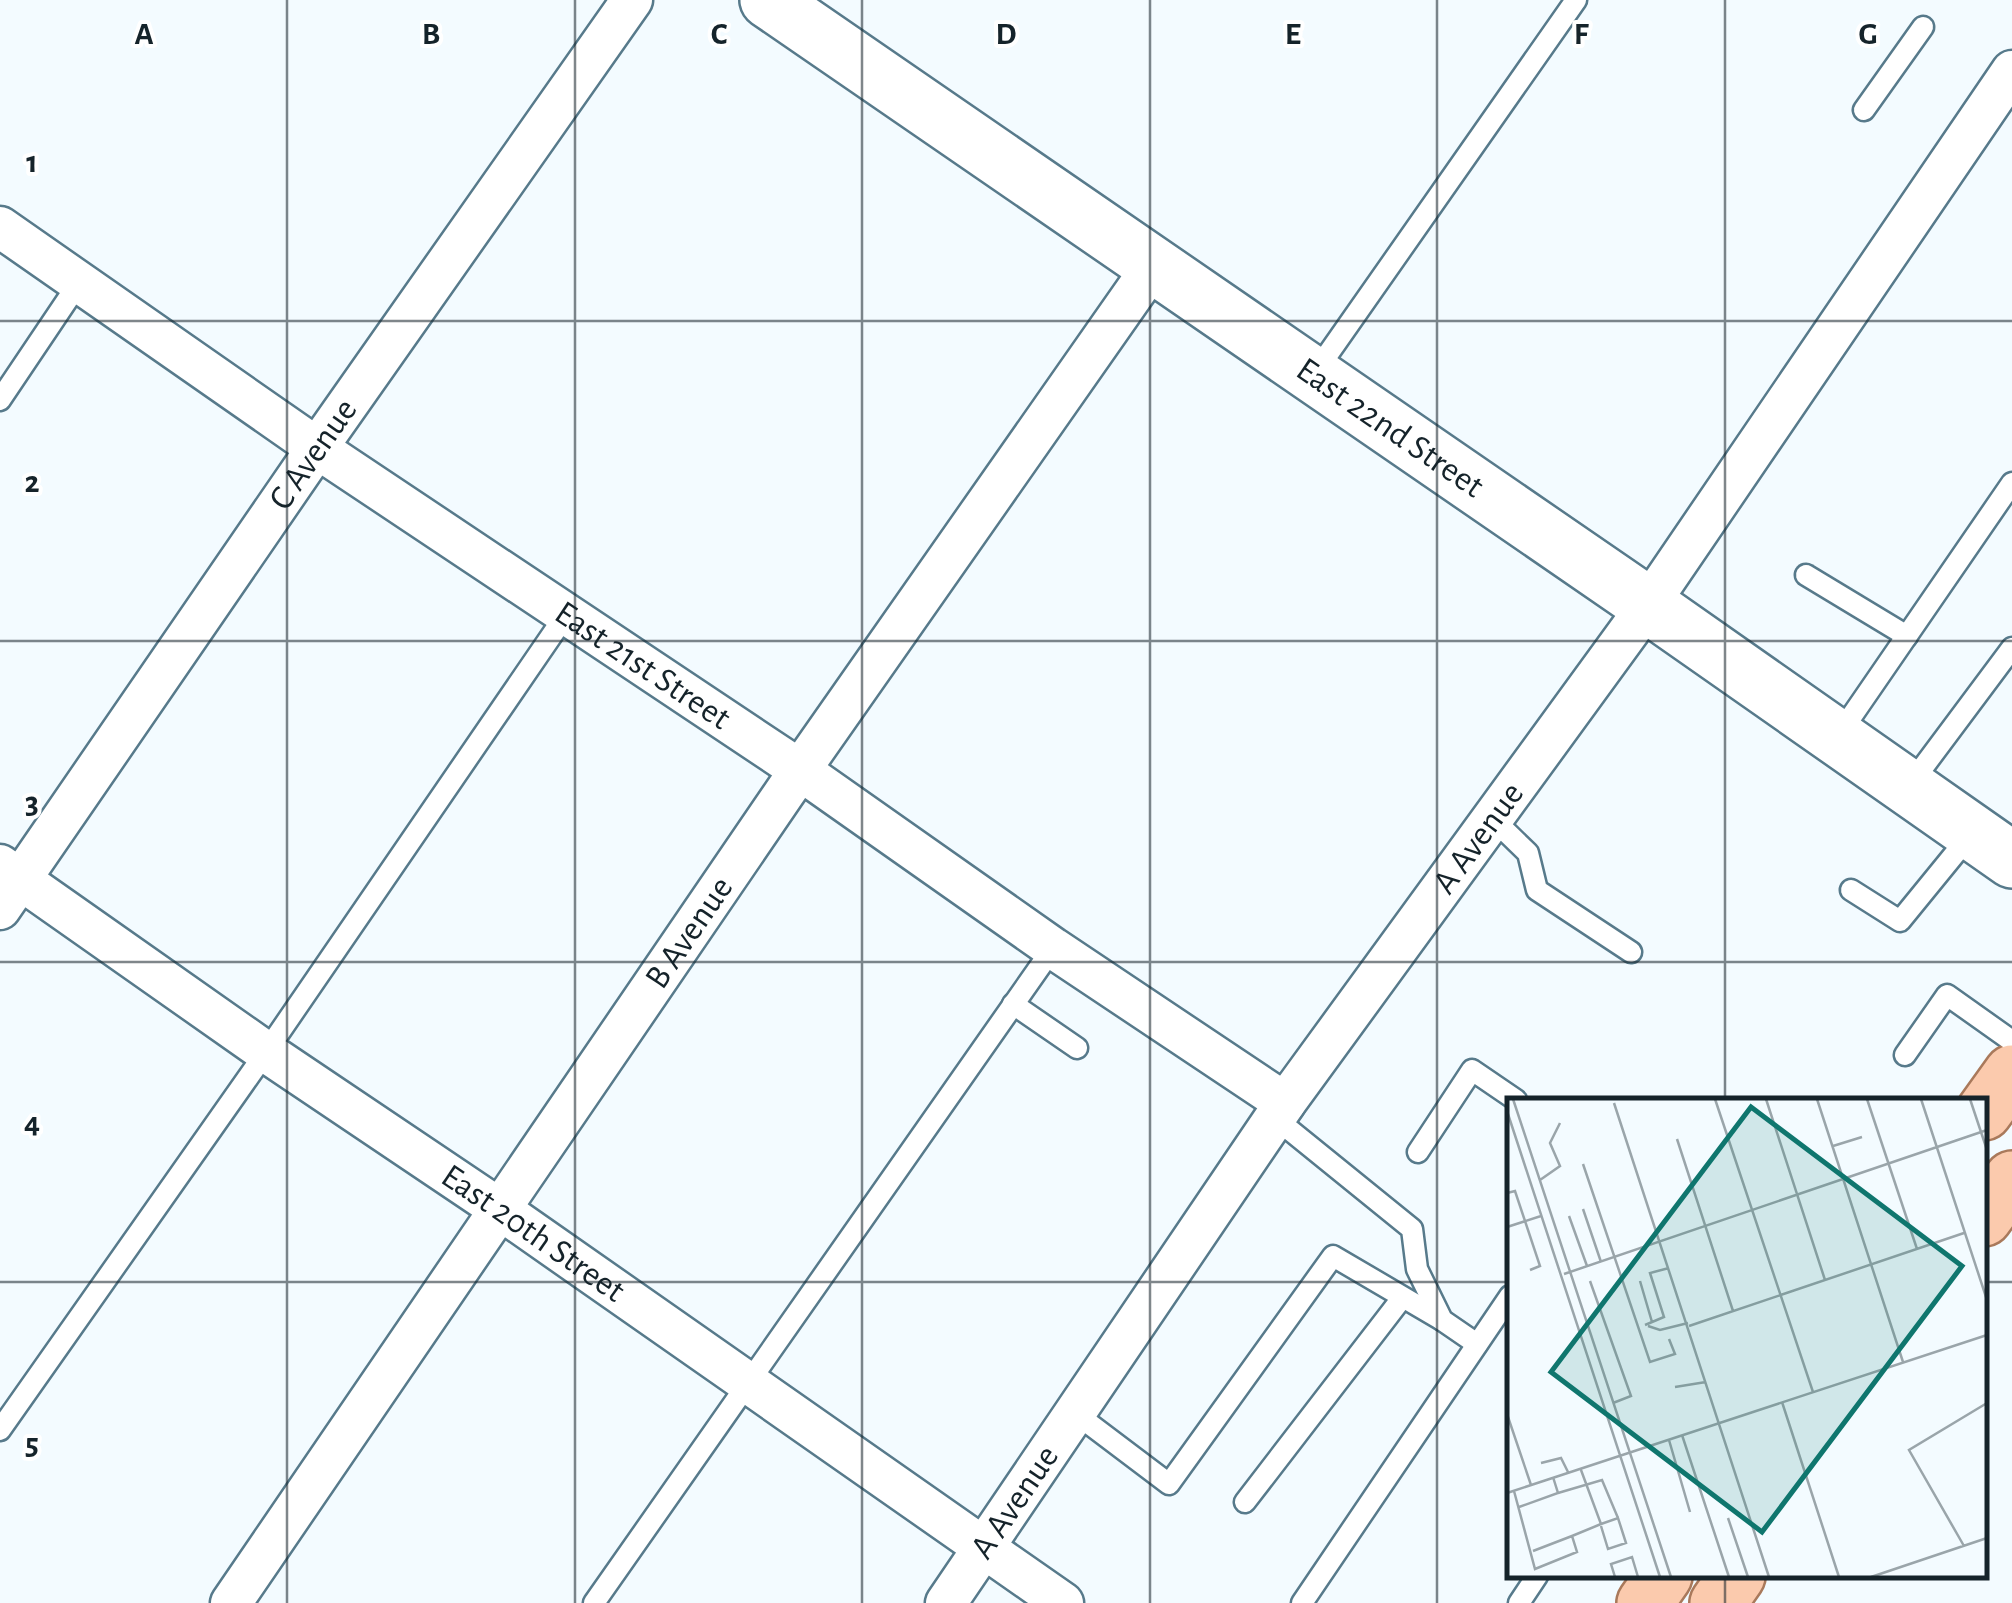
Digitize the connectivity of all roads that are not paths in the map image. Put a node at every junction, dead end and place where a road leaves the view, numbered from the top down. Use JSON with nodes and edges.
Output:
{"nodes":[{"id":1,"x":632,"y":0,"type":"edge"},
{"id":2,"x":768,"y":0,"type":"edge"},
{"id":3,"x":1576,"y":0,"type":"edge"},
{"id":4,"x":1923,"y":28,"type":"dead end"},
{"id":5,"x":2012,"y":71,"type":"edge"},
{"id":6,"x":1864,"y":110,"type":"dead end"},
{"id":7,"x":0,"y":227,"type":"edge"},
{"id":8,"x":1152,"y":266,"type":"junction"},
{"id":9,"x":80,"y":281,"type":"junction"},
{"id":10,"x":1313,"y":376,"type":"junction"},
{"id":11,"x":0,"y":400,"type":"edge"},
{"id":12,"x":317,"y":448,"type":"junction"},
{"id":13,"x":2012,"y":483,"type":"edge"},
{"id":14,"x":1806,"y":575,"type":"dead end"},
{"id":15,"x":1648,"y":605,"type":"junction"},
{"id":16,"x":566,"y":613,"type":"junction"},
{"id":17,"x":1907,"y":636,"type":"junction"},
{"id":18,"x":2012,"y":648,"type":"edge"},
{"id":19,"x":1837,"y":738,"type":"junction"},
{"id":20,"x":800,"y":770,"type":"junction"},
{"id":21,"x":1908,"y":788,"type":"junction"},
{"id":22,"x":1492,"y":819,"type":"junction"},
{"id":23,"x":1992,"y":846,"type":"edge"},
{"id":24,"x":7,"y":884,"type":"edge"},
{"id":25,"x":1852,"y":890,"type":"dead end"},
{"id":26,"x":1052,"y":948,"type":"junction"},
{"id":27,"x":1632,"y":952,"type":"dead end"},
{"id":28,"x":1013,"y":1004,"type":"junction"},
{"id":29,"x":2012,"y":1041,"type":"edge"},
{"id":30,"x":1077,"y":1048,"type":"dead end"},
{"id":31,"x":266,"y":1052,"type":"junction"},
{"id":32,"x":1905,"y":1055,"type":"dead end"},
{"id":33,"x":2012,"y":1073,"type":"edge"},
{"id":34,"x":1513,"y":1098,"type":"edge"},
{"id":35,"x":1987,"y":1108,"type":"edge"},
{"id":36,"x":1280,"y":1110,"type":"junction"},
{"id":37,"x":1418,"y":1152,"type":"dead end"},
{"id":38,"x":2012,"y":1179,"type":"edge"},
{"id":39,"x":501,"y":1210,"type":"junction"},
{"id":40,"x":1987,"y":1214,"type":"edge"},
{"id":41,"x":1402,"y":1298,"type":"junction"},
{"id":42,"x":1507,"y":1300,"type":"edge"},
{"id":43,"x":1442,"y":1320,"type":"junction"},
{"id":44,"x":1477,"y":1344,"type":"junction"},
{"id":45,"x":749,"y":1383,"type":"junction"},
{"id":46,"x":1076,"y":1413,"type":"junction"},
{"id":47,"x":0,"y":1430,"type":"edge"},
{"id":48,"x":1245,"y":1502,"type":"dead end"},
{"id":49,"x":984,"y":1549,"type":"junction"},
{"id":50,"x":1536,"y":1578,"type":"edge"},
{"id":51,"x":1663,"y":1578,"type":"edge"},
{"id":52,"x":1737,"y":1578,"type":"edge"},
{"id":53,"x":231,"y":1603,"type":"edge"},
{"id":54,"x":594,"y":1603,"type":"edge"},
{"id":55,"x":946,"y":1603,"type":"edge"},
{"id":56,"x":1063,"y":1603,"type":"edge"},
{"id":57,"x":1302,"y":1603,"type":"edge"},
{"id":58,"x":1518,"y":1603,"type":"edge"},
{"id":59,"x":1644,"y":1603,"type":"edge"},
{"id":60,"x":1718,"y":1603,"type":"edge"}],
"edges":[{"from":1,"to":12,"type":"street","name":"C Avenue"},
{"from":2,"to":8,"type":"street","name":"East 22nd Street"},
{"from":3,"to":10,"type":"lane"},
{"from":4,"to":6,"type":"lane"},
{"from":5,"to":15,"type":"street","name":"A Avenue"},
{"from":7,"to":9,"type":"street","name":"East 21st Street"},
{"from":8,"to":10,"type":"street","name":"East 22nd Street"},
{"from":8,"to":20,"type":"street","name":"B Avenue"},
{"from":9,"to":11,"type":"lane"},
{"from":9,"to":12,"type":"street","name":"East 21st Street"},
{"from":10,"to":15,"type":"street","name":"East 22nd Street"},
{"from":12,"to":16,"type":"street","name":"East 21st Street"},
{"from":12,"to":24,"type":"street","name":"C Avenue"},
{"from":13,"to":17,"type":"lane"},
{"from":14,"to":17,"type":"lane"},
{"from":15,"to":19,"type":"street","name":"East 22nd Street"},
{"from":15,"to":22,"type":"street","name":"A Avenue"},
{"from":16,"to":20,"type":"street","name":"East 21st Street"},
{"from":16,"to":31,"type":"lane"},
{"from":17,"to":19,"type":"lane"},
{"from":18,"to":21,"type":"lane"},
{"from":19,"to":21,"type":"street","name":"East 22nd Street"},
{"from":20,"to":26,"type":"street","name":"East 21st Street"},
{"from":20,"to":39,"type":"street","name":"B Avenue"},
{"from":21,"to":23,"type":"street","name":"East 22nd Street"},
{"from":22,"to":27,"type":"lane"},
{"from":22,"to":36,"type":"street","name":"A Avenue"},
{"from":23,"to":25,"type":"lane"},
{"from":24,"to":31,"type":"street","name":"East 20th Street"},
{"from":26,"to":28,"type":"lane"},
{"from":26,"to":36,"type":"street","name":"East 21st Street"},
{"from":28,"to":30,"type":"lane"},
{"from":28,"to":45,"type":"lane"},
{"from":29,"to":32,"type":"lane"},
{"from":31,"to":39,"type":"street","name":"East 20th Street"},
{"from":31,"to":47,"type":"lane"},
{"from":33,"to":35,"type":"main road"},
{"from":34,"to":37,"type":"lane"},
{"from":36,"to":43,"type":"lane"},
{"from":36,"to":46,"type":"street","name":"A Avenue"},
{"from":38,"to":40,"type":"main road"},
{"from":39,"to":45,"type":"street","name":"East 20th Street"},
{"from":39,"to":53,"type":"street","name":"B Avenue"},
{"from":41,"to":43,"type":"lane"},
{"from":41,"to":46,"type":"lane"},
{"from":41,"to":48,"type":"lane"},
{"from":42,"to":44,"type":"lane"},
{"from":43,"to":44,"type":"lane"},
{"from":44,"to":57,"type":"lane"},
{"from":45,"to":49,"type":"street","name":"East 20th Street"},
{"from":45,"to":54,"type":"lane"},
{"from":46,"to":49,"type":"street","name":"A Avenue"},
{"from":49,"to":55,"type":"street","name":"A Avenue"},
{"from":49,"to":56,"type":"street","name":"East 20th Street"},
{"from":50,"to":58,"type":"lane"},
{"from":51,"to":59,"type":"main road"},
{"from":52,"to":60,"type":"main road"}]}
